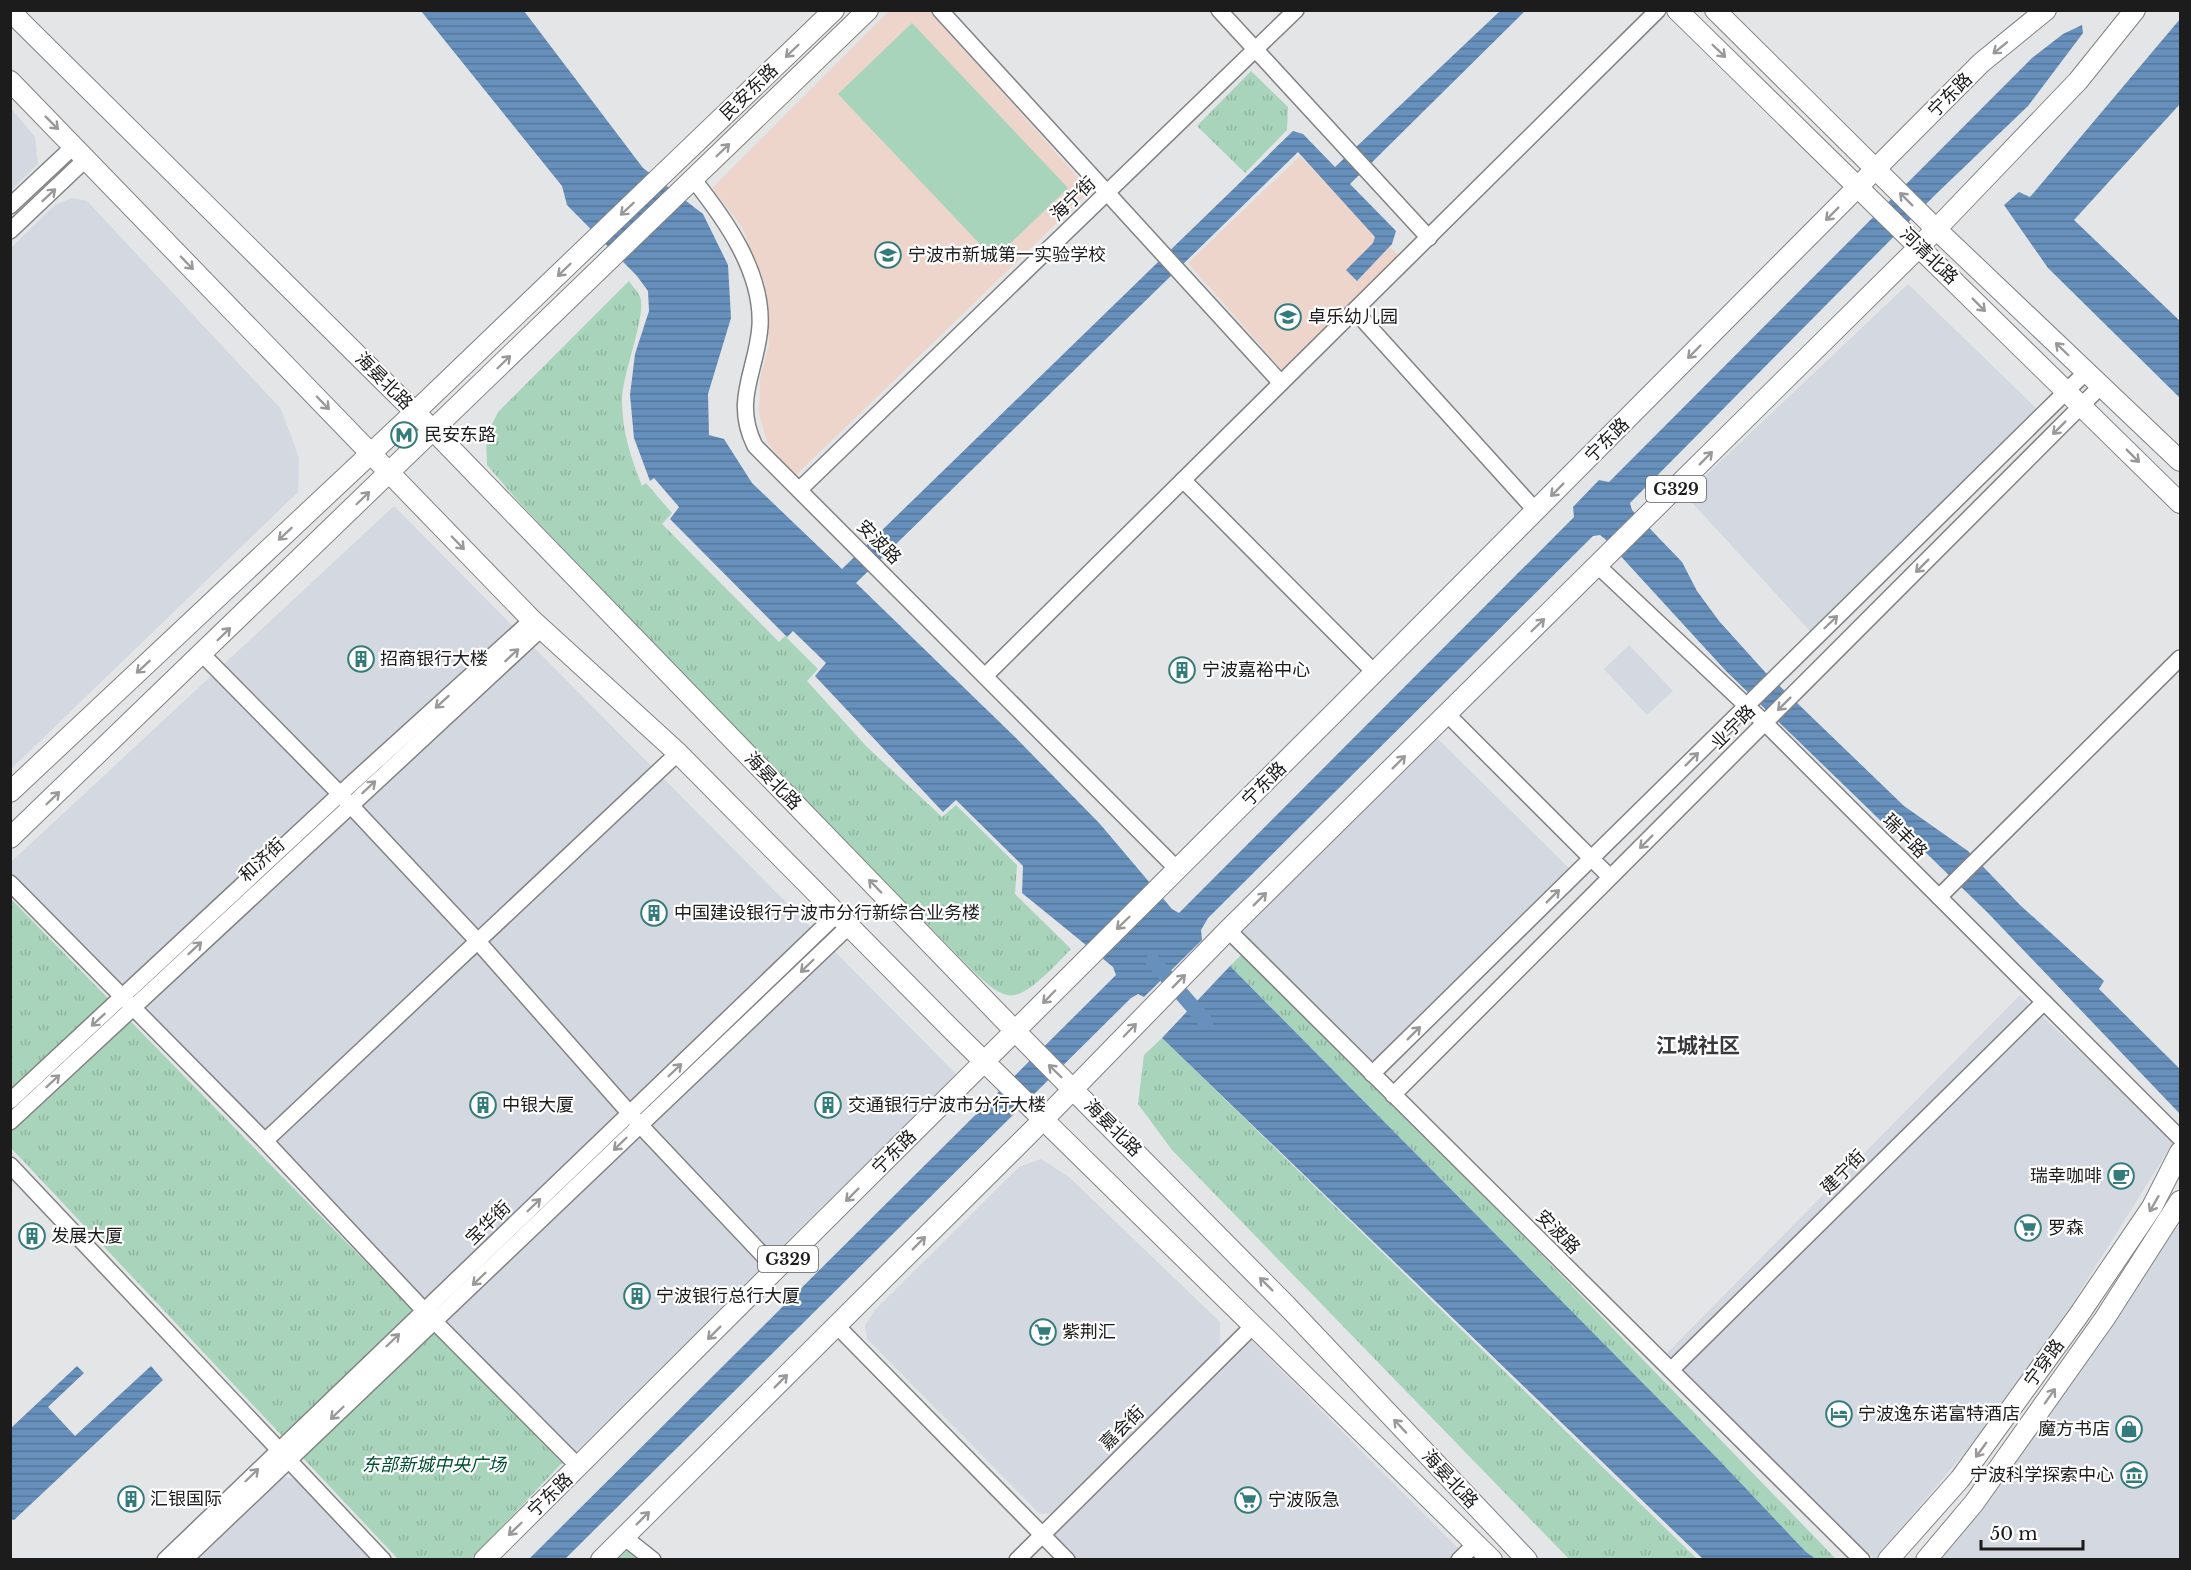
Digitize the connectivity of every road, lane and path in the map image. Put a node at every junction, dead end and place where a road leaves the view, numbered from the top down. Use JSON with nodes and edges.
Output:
{"nodes":[{"id":1,"x":834,"y":10,"type":"edge"},
{"id":2,"x":868,"y":10,"type":"edge"},
{"id":3,"x":940,"y":10,"type":"edge"},
{"id":4,"x":1219,"y":10,"type":"edge"},
{"id":5,"x":1296,"y":10,"type":"edge"},
{"id":6,"x":1658,"y":10,"type":"edge"},
{"id":7,"x":1677,"y":10,"type":"edge"},
{"id":8,"x":1715,"y":10,"type":"edge"},
{"id":9,"x":2046,"y":10,"type":"edge"},
{"id":10,"x":2135,"y":10,"type":"edge"},
{"id":11,"x":10,"y":11,"type":"edge"},
{"id":12,"x":1256,"y":50,"type":"junction"},
{"id":13,"x":10,"y":81,"type":"edge"},
{"id":14,"x":81,"y":152,"type":"junction"},
{"id":15,"x":1876,"y":170,"type":"junction"},
{"id":16,"x":693,"y":179,"type":"junction"},
{"id":17,"x":1859,"y":188,"type":"junction"},
{"id":18,"x":1107,"y":193,"type":"junction"},
{"id":19,"x":10,"y":206,"type":"edge"},
{"id":20,"x":1936,"y":229,"type":"junction"},
{"id":21,"x":10,"y":231,"type":"edge"},
{"id":22,"x":1429,"y":238,"type":"junction"},
{"id":23,"x":1920,"y":246,"type":"junction"},
{"id":24,"x":1354,"y":311,"type":"junction"},
{"id":25,"x":2086,"y":372,"type":"junction"},
{"id":26,"x":1281,"y":383,"type":"junction"},
{"id":27,"x":2101,"y":386,"type":"junction"},
{"id":28,"x":2067,"y":391,"type":"junction"},
{"id":29,"x":2081,"y":406,"type":"junction"},
{"id":30,"x":415,"y":412,"type":"junction"},
{"id":31,"x":433,"y":430,"type":"junction"},
{"id":32,"x":371,"y":453,"type":"junction"},
{"id":33,"x":2181,"y":461,"type":"edge"},
{"id":34,"x":390,"y":472,"type":"junction"},
{"id":35,"x":1183,"y":480,"type":"junction"},
{"id":36,"x":800,"y":490,"type":"junction"},
{"id":37,"x":2181,"y":503,"type":"edge"},
{"id":38,"x":1536,"y":511,"type":"junction"},
{"id":39,"x":1598,"y":566,"type":"junction"},
{"id":40,"x":536,"y":624,"type":"junction"},
{"id":41,"x":202,"y":655,"type":"junction"},
{"id":42,"x":2181,"y":658,"type":"edge"},
{"id":43,"x":1375,"y":673,"type":"junction"},
{"id":44,"x":985,"y":676,"type":"junction"},
{"id":45,"x":1746,"y":706,"type":"junction"},
{"id":46,"x":1448,"y":714,"type":"junction"},
{"id":47,"x":1765,"y":723,"type":"junction"},
{"id":48,"x":678,"y":753,"type":"junction"},
{"id":49,"x":10,"y":792,"type":"edge"},
{"id":50,"x":345,"y":799,"type":"junction"},
{"id":51,"x":10,"y":838,"type":"edge"},
{"id":52,"x":1591,"y":858,"type":"junction"},
{"id":53,"x":1178,"y":870,"type":"junction"},
{"id":54,"x":1611,"y":877,"type":"junction"},
{"id":55,"x":10,"y":883,"type":"edge"},
{"id":56,"x":1940,"y":897,"type":"junction"},
{"id":57,"x":843,"y":920,"type":"junction"},
{"id":58,"x":1228,"y":930,"type":"junction"},
{"id":59,"x":477,"y":942,"type":"junction"},
{"id":60,"x":126,"y":1002,"type":"junction"},
{"id":61,"x":2044,"y":1002,"type":"junction"},
{"id":62,"x":1015,"y":1031,"type":"junction"},
{"id":63,"x":985,"y":1061,"type":"junction"},
{"id":64,"x":1372,"y":1074,"type":"junction"},
{"id":65,"x":1073,"y":1088,"type":"junction"},
{"id":66,"x":1394,"y":1095,"type":"junction"},
{"id":67,"x":10,"y":1101,"type":"edge"},
{"id":68,"x":635,"y":1119,"type":"junction"},
{"id":69,"x":1044,"y":1119,"type":"junction"},
{"id":70,"x":10,"y":1122,"type":"edge"},
{"id":71,"x":2181,"y":1138,"type":"edge"},
{"id":72,"x":265,"y":1141,"type":"junction"},
{"id":73,"x":2181,"y":1152,"type":"edge"},
{"id":74,"x":10,"y":1165,"type":"edge"},
{"id":75,"x":2181,"y":1201,"type":"edge"},
{"id":76,"x":777,"y":1270,"type":"junction"},
{"id":77,"x":429,"y":1316,"type":"junction"},
{"id":78,"x":836,"y":1325,"type":"junction"},
{"id":79,"x":1254,"y":1325,"type":"junction"},
{"id":80,"x":1671,"y":1370,"type":"junction"},
{"id":81,"x":283,"y":1456,"type":"junction"},
{"id":82,"x":579,"y":1467,"type":"junction"},
{"id":83,"x":1042,"y":1534,"type":"junction"},
{"id":84,"x":624,"y":1537,"type":"junction"},
{"id":85,"x":1476,"y":1543,"type":"junction"},
{"id":86,"x":165,"y":1560,"type":"edge"},
{"id":87,"x":184,"y":1560,"type":"edge"},
{"id":88,"x":383,"y":1560,"type":"edge"},
{"id":89,"x":484,"y":1560,"type":"edge"},
{"id":90,"x":601,"y":1560,"type":"edge"},
{"id":91,"x":653,"y":1560,"type":"edge"},
{"id":92,"x":1017,"y":1560,"type":"edge"},
{"id":93,"x":1067,"y":1560,"type":"edge"},
{"id":94,"x":1459,"y":1560,"type":"edge"},
{"id":95,"x":1492,"y":1560,"type":"edge"},
{"id":96,"x":1527,"y":1560,"type":"edge"},
{"id":97,"x":1862,"y":1560,"type":"edge"},
{"id":98,"x":1888,"y":1560,"type":"edge"},
{"id":99,"x":1926,"y":1560,"type":"edge"}],
"edges":[{"from":1,"to":30,"type":"main road","name":"民安东路","one_way":true},
{"from":16,"to":2,"type":"main road","name":"民安东路","one_way":true},
{"from":3,"to":18,"type":"street"},
{"from":4,"to":12,"type":"street"},
{"from":5,"to":12,"type":"street","name":"海宁街"},
{"from":6,"to":22,"type":"street"},
{"from":7,"to":17,"type":"main road","name":"河清北路","one_way":true},
{"from":8,"to":15,"type":"main road","name":"河清北路"},
{"from":9,"to":15,"type":"main road","name":"宁东路","number":"G329","one_way":true},
{"from":10,"to":20,"type":"main road","number":"G329"},
{"from":11,"to":30,"type":"main road","name":"海晏北路"},
{"from":12,"to":18,"type":"street","name":"海宁街"},
{"from":12,"to":22,"type":"street"},
{"from":13,"to":14,"type":"main road","name":"海晏北路","one_way":true},
{"from":14,"to":19,"type":"street"},
{"from":21,"to":14,"type":"street","one_way":true},
{"from":14,"to":32,"type":"main road","name":"海晏北路","one_way":true},
{"from":15,"to":17,"type":"main road","name":"宁东路","number":"G329"},
{"from":20,"to":15,"type":"main road","name":"河清北路","one_way":true},
{"from":31,"to":16,"type":"main road","name":"民安东路","one_way":true},
{"from":16,"to":36,"type":"street","name":"安波路"},
{"from":17,"to":23,"type":"main road","name":"河清北路"},
{"from":17,"to":38,"type":"main road","name":"宁东路","number":"G329","one_way":true},
{"from":18,"to":26,"type":"street"},
{"from":18,"to":36,"type":"street","name":"海宁街"},
{"from":20,"to":23,"type":"main road","number":"G329"},
{"from":25,"to":20,"type":"main road","name":"河清北路","one_way":true},
{"from":22,"to":24,"type":"street"},
{"from":23,"to":28,"type":"main road","name":"河清北路","one_way":true},
{"from":39,"to":23,"type":"main road","number":"G329","one_way":true},
{"from":24,"to":26,"type":"street"},
{"from":24,"to":38,"type":"street"},
{"from":25,"to":27,"type":"main road","name":"河清北路"},
{"from":25,"to":28,"type":"street","name":"业宁路"},
{"from":26,"to":35,"type":"street"},
{"from":27,"to":29,"type":"street","name":"业宁路"},
{"from":27,"to":33,"type":"main road","name":"河清北路"},
{"from":28,"to":29,"type":"main road","name":"河清北路"},
{"from":45,"to":28,"type":"street","name":"业宁路","one_way":true},
{"from":29,"to":37,"type":"main road","name":"河清北路","one_way":true},
{"from":29,"to":47,"type":"street","name":"业宁路","one_way":true},
{"from":30,"to":31,"type":"main road","name":"海晏北路"},
{"from":30,"to":32,"type":"main road","name":"民安东路"},
{"from":31,"to":34,"type":"main road","name":"民安东路"},
{"from":62,"to":31,"type":"main road","name":"海晏北路","one_way":true},
{"from":32,"to":34,"type":"main road","name":"海晏北路"},
{"from":32,"to":49,"type":"main road","name":"民安东路","one_way":true},
{"from":34,"to":40,"type":"main road","name":"海晏北路","one_way":true},
{"from":41,"to":34,"type":"main road","name":"民安东路","one_way":true},
{"from":35,"to":43,"type":"street"},
{"from":35,"to":44,"type":"street"},
{"from":36,"to":44,"type":"street","name":"安波路"},
{"from":38,"to":43,"type":"main road","name":"宁东路","number":"G329"},
{"from":39,"to":45,"type":"street","name":"瑞丰路"},
{"from":46,"to":39,"type":"main road","number":"G329","one_way":true},
{"from":40,"to":48,"type":"main road","name":"海晏北路"},
{"from":40,"to":50,"type":"street","name":"和济街"},
{"from":41,"to":50,"type":"street"},
{"from":51,"to":41,"type":"main road","name":"民安东路","one_way":true},
{"from":42,"to":56,"type":"street"},
{"from":43,"to":53,"type":"main road","name":"宁东路","number":"G329"},
{"from":44,"to":53,"type":"street","name":"安波路"},
{"from":45,"to":47,"type":"street","name":"瑞丰路"},
{"from":52,"to":45,"type":"street","name":"业宁路","one_way":true},
{"from":46,"to":52,"type":"street"},
{"from":58,"to":46,"type":"main road","number":"G329","one_way":true},
{"from":47,"to":54,"type":"street","name":"业宁路","one_way":true},
{"from":47,"to":56,"type":"street","name":"瑞丰路"},
{"from":48,"to":57,"type":"main road","name":"海晏北路"},
{"from":48,"to":59,"type":"street"},
{"from":50,"to":59,"type":"street"},
{"from":50,"to":60,"type":"street","name":"和济街"},
{"from":52,"to":54,"type":"street"},
{"from":64,"to":52,"type":"street","name":"业宁路","one_way":true},
{"from":53,"to":62,"type":"main road","name":"宁东路","number":"G329","one_way":true},
{"from":54,"to":66,"type":"street","name":"业宁路"},
{"from":55,"to":60,"type":"street"},
{"from":56,"to":61,"type":"street","name":"瑞丰路"},
{"from":57,"to":63,"type":"main road","name":"海晏北路"},
{"from":57,"to":68,"type":"street","name":"宝华街"},
{"from":58,"to":64,"type":"street","name":"安波路"},
{"from":65,"to":58,"type":"main road","number":"G329","one_way":true},
{"from":59,"to":68,"type":"street"},
{"from":59,"to":72,"type":"street"},
{"from":60,"to":67,"type":"street","name":"和济街","one_way":true},
{"from":70,"to":60,"type":"street","name":"和济街","one_way":true},
{"from":60,"to":72,"type":"street"},
{"from":61,"to":71,"type":"street","name":"瑞丰路"},
{"from":61,"to":80,"type":"street","name":"建宁街"},
{"from":62,"to":63,"type":"main road","name":"宁东路","number":"G329"},
{"from":65,"to":62,"type":"main road","name":"海晏北路","one_way":true},
{"from":63,"to":69,"type":"main road","name":"海晏北路"},
{"from":63,"to":76,"type":"main road","name":"宁东路","number":"G329","one_way":true},
{"from":64,"to":66,"type":"street","name":"安波路"},
{"from":65,"to":69,"type":"main road","number":"G329"},
{"from":96,"to":65,"type":"main road","name":"海晏北路","one_way":true},
{"from":66,"to":80,"type":"street","name":"安波路"},
{"from":68,"to":76,"type":"street"},
{"from":68,"to":77,"type":"street","name":"宝华街"},
{"from":78,"to":69,"type":"main road","number":"G329","one_way":true},
{"from":69,"to":79,"type":"main road","name":"海晏北路"},
{"from":72,"to":77,"type":"street"},
{"from":73,"to":98,"type":"main road","name":"宁穿路","one_way":true},
{"from":74,"to":81,"type":"street"},
{"from":99,"to":75,"type":"main road","name":"宁穿路","one_way":true},
{"from":76,"to":82,"type":"main road","name":"宁东路","number":"G329","one_way":true},
{"from":77,"to":81,"type":"street","name":"宝华街"},
{"from":77,"to":82,"type":"street"},
{"from":78,"to":83,"type":"street"},
{"from":84,"to":78,"type":"main road","number":"G329","one_way":true},
{"from":79,"to":83,"type":"street","name":"嘉会街"},
{"from":79,"to":85,"type":"main road","name":"海晏北路"},
{"from":80,"to":97,"type":"street","name":"安波路"},
{"from":86,"to":81,"type":"street","name":"宝华街","one_way":true},
{"from":81,"to":87,"type":"street","name":"宝华街"},
{"from":81,"to":88,"type":"street"},
{"from":82,"to":89,"type":"main road","name":"宁东路","number":"G329","one_way":true},
{"from":83,"to":92,"type":"street","name":"嘉会街"},
{"from":83,"to":93,"type":"street"},
{"from":84,"to":90,"type":"main road","number":"G329"},
{"from":84,"to":91,"type":"street"},
{"from":85,"to":94,"type":"street"},
{"from":85,"to":95,"type":"main road","name":"海晏北路"}]}
